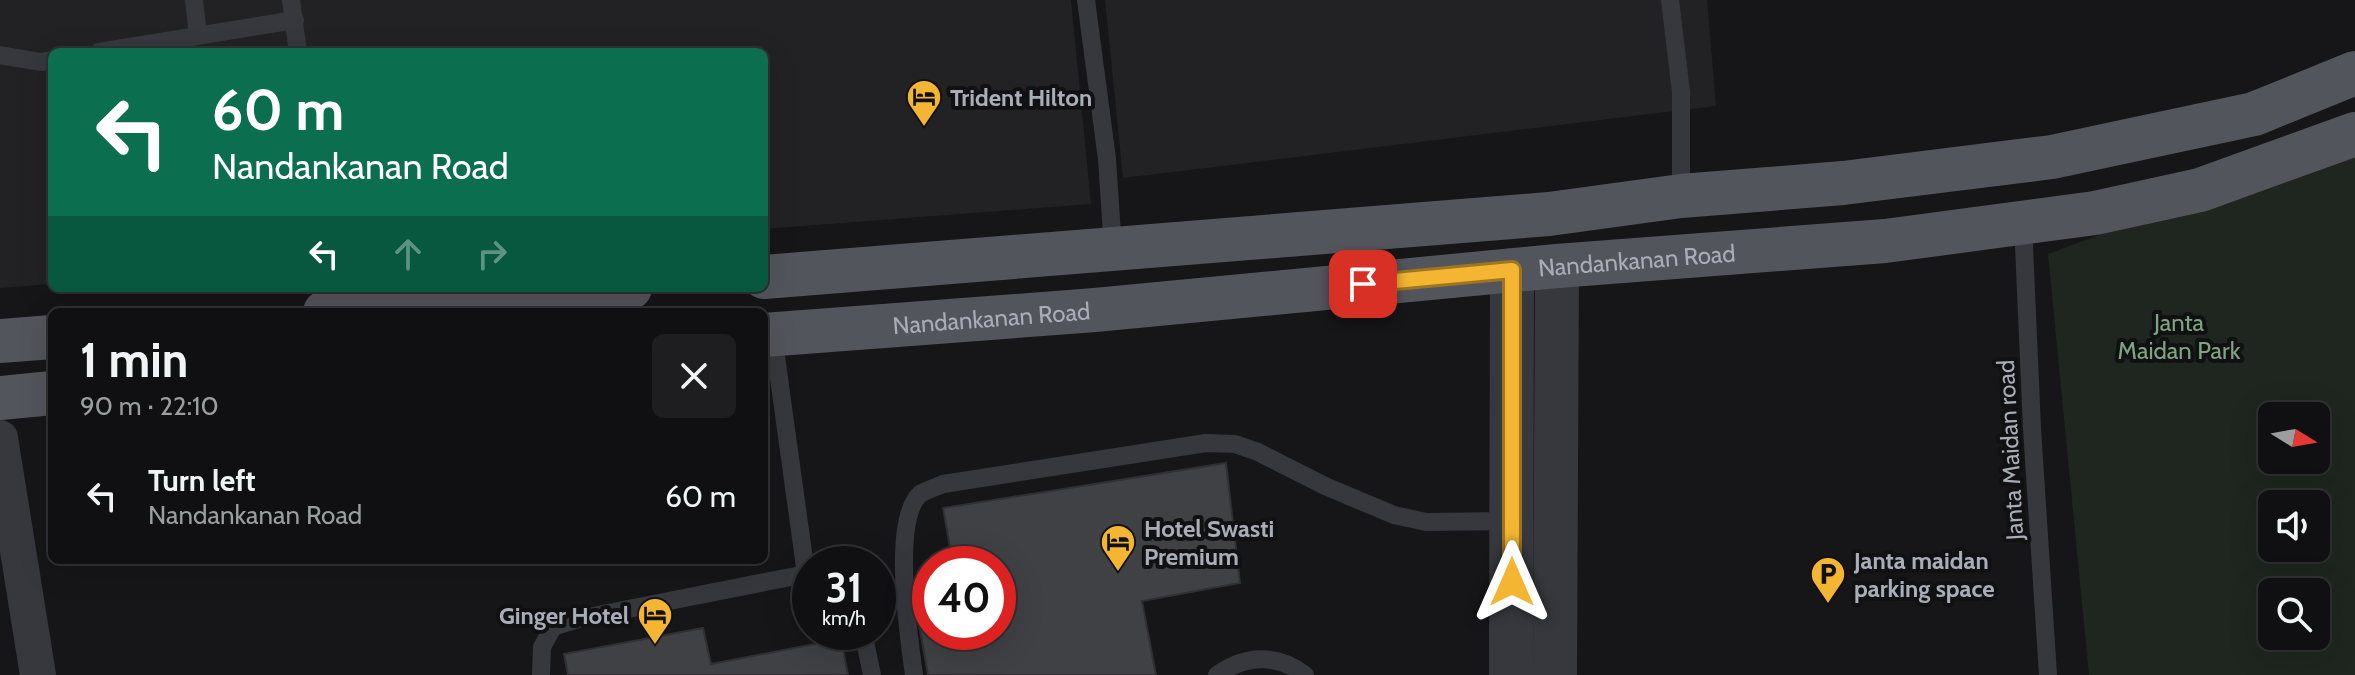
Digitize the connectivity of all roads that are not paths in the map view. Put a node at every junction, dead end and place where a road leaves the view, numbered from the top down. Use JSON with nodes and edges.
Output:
{"nodes":[{"id":1,"x":194,"y":0,"type":"edge"},
{"id":2,"x":291,"y":0,"type":"edge"},
{"id":3,"x":1086,"y":0,"type":"edge"},
{"id":4,"x":1670,"y":0,"type":"edge"},
{"id":5,"x":295,"y":20,"type":"junction"},
{"id":6,"x":198,"y":35,"type":"junction"},
{"id":7,"x":122,"y":48,"type":"edge"},
{"id":8,"x":298,"y":48,"type":"edge"},
{"id":9,"x":0,"y":55,"type":"edge"},
{"id":10,"x":48,"y":61,"type":"edge"},
{"id":11,"x":2355,"y":73,"type":"edge"},
{"id":12,"x":2355,"y":134,"type":"edge"},
{"id":13,"x":1681,"y":196,"type":"junction"},
{"id":14,"x":2023,"y":223,"type":"junction"},
{"id":15,"x":1113,"y":250,"type":"junction"},
{"id":16,"x":1557,"y":266,"type":"junction"},
{"id":17,"x":1512,"y":270,"type":"junction"},
{"id":18,"x":768,"y":277,"type":"edge"},
{"id":19,"x":579,"y":292,"type":"edge"},
{"id":20,"x":377,"y":308,"type":"edge"},
{"id":21,"x":768,"y":335,"type":"edge"},
{"id":22,"x":48,"y":337,"type":"edge"},
{"id":23,"x":0,"y":341,"type":"edge"},
{"id":24,"x":48,"y":393,"type":"edge"},
{"id":25,"x":0,"y":398,"type":"edge"},
{"id":26,"x":0,"y":438,"type":"edge"},
{"id":27,"x":1512,"y":521,"type":"junction"},
{"id":28,"x":803,"y":546,"type":"edge"},
{"id":29,"x":792,"y":577,"type":"edge"},
{"id":30,"x":867,"y":650,"type":"edge"},
{"id":31,"x":38,"y":675,"type":"edge"},
{"id":32,"x":541,"y":675,"type":"edge"},
{"id":33,"x":872,"y":675,"type":"edge"},
{"id":34,"x":914,"y":675,"type":"edge"},
{"id":35,"x":1217,"y":675,"type":"edge"},
{"id":36,"x":1305,"y":675,"type":"edge"},
{"id":37,"x":1511,"y":675,"type":"edge"},
{"id":38,"x":1555,"y":675,"type":"edge"},
{"id":39,"x":2048,"y":675,"type":"edge"}],
"edges":[{"from":1,"to":6,"type":"lane"},
{"from":2,"to":5,"type":"lane"},
{"from":3,"to":15,"type":"lane"},
{"from":4,"to":13,"type":"lane"},
{"from":5,"to":6,"type":"lane"},
{"from":5,"to":8,"type":"lane"},
{"from":6,"to":7,"type":"lane"},
{"from":9,"to":10,"type":"lane"},
{"from":11,"to":13,"type":"main road"},
{"from":12,"to":14,"type":"main road","name":"Nandankanan Road"},
{"from":13,"to":15,"type":"main road"},
{"from":14,"to":16,"type":"main road","name":"Nandankanan Road"},
{"from":14,"to":39,"type":"lane","name":"Janta Maidan road"},
{"from":15,"to":18,"type":"main road"},
{"from":16,"to":17,"type":"main road","name":"Nandankanan Road"},
{"from":16,"to":38,"type":"street"},
{"from":17,"to":21,"type":"main road","name":"Nandankanan Road"},
{"from":17,"to":27,"type":"street"},
{"from":19,"to":20,"type":"main road"},
{"from":21,"to":28,"type":"lane"},
{"from":22,"to":23,"type":"main road"},
{"from":24,"to":25,"type":"main road"},
{"from":26,"to":31,"type":"street"},
{"from":27,"to":34,"type":"lane"},
{"from":27,"to":37,"type":"street"},
{"from":29,"to":32,"type":"lane"},
{"from":30,"to":33,"type":"lane"},
{"from":35,"to":36,"type":"lane"}]}
